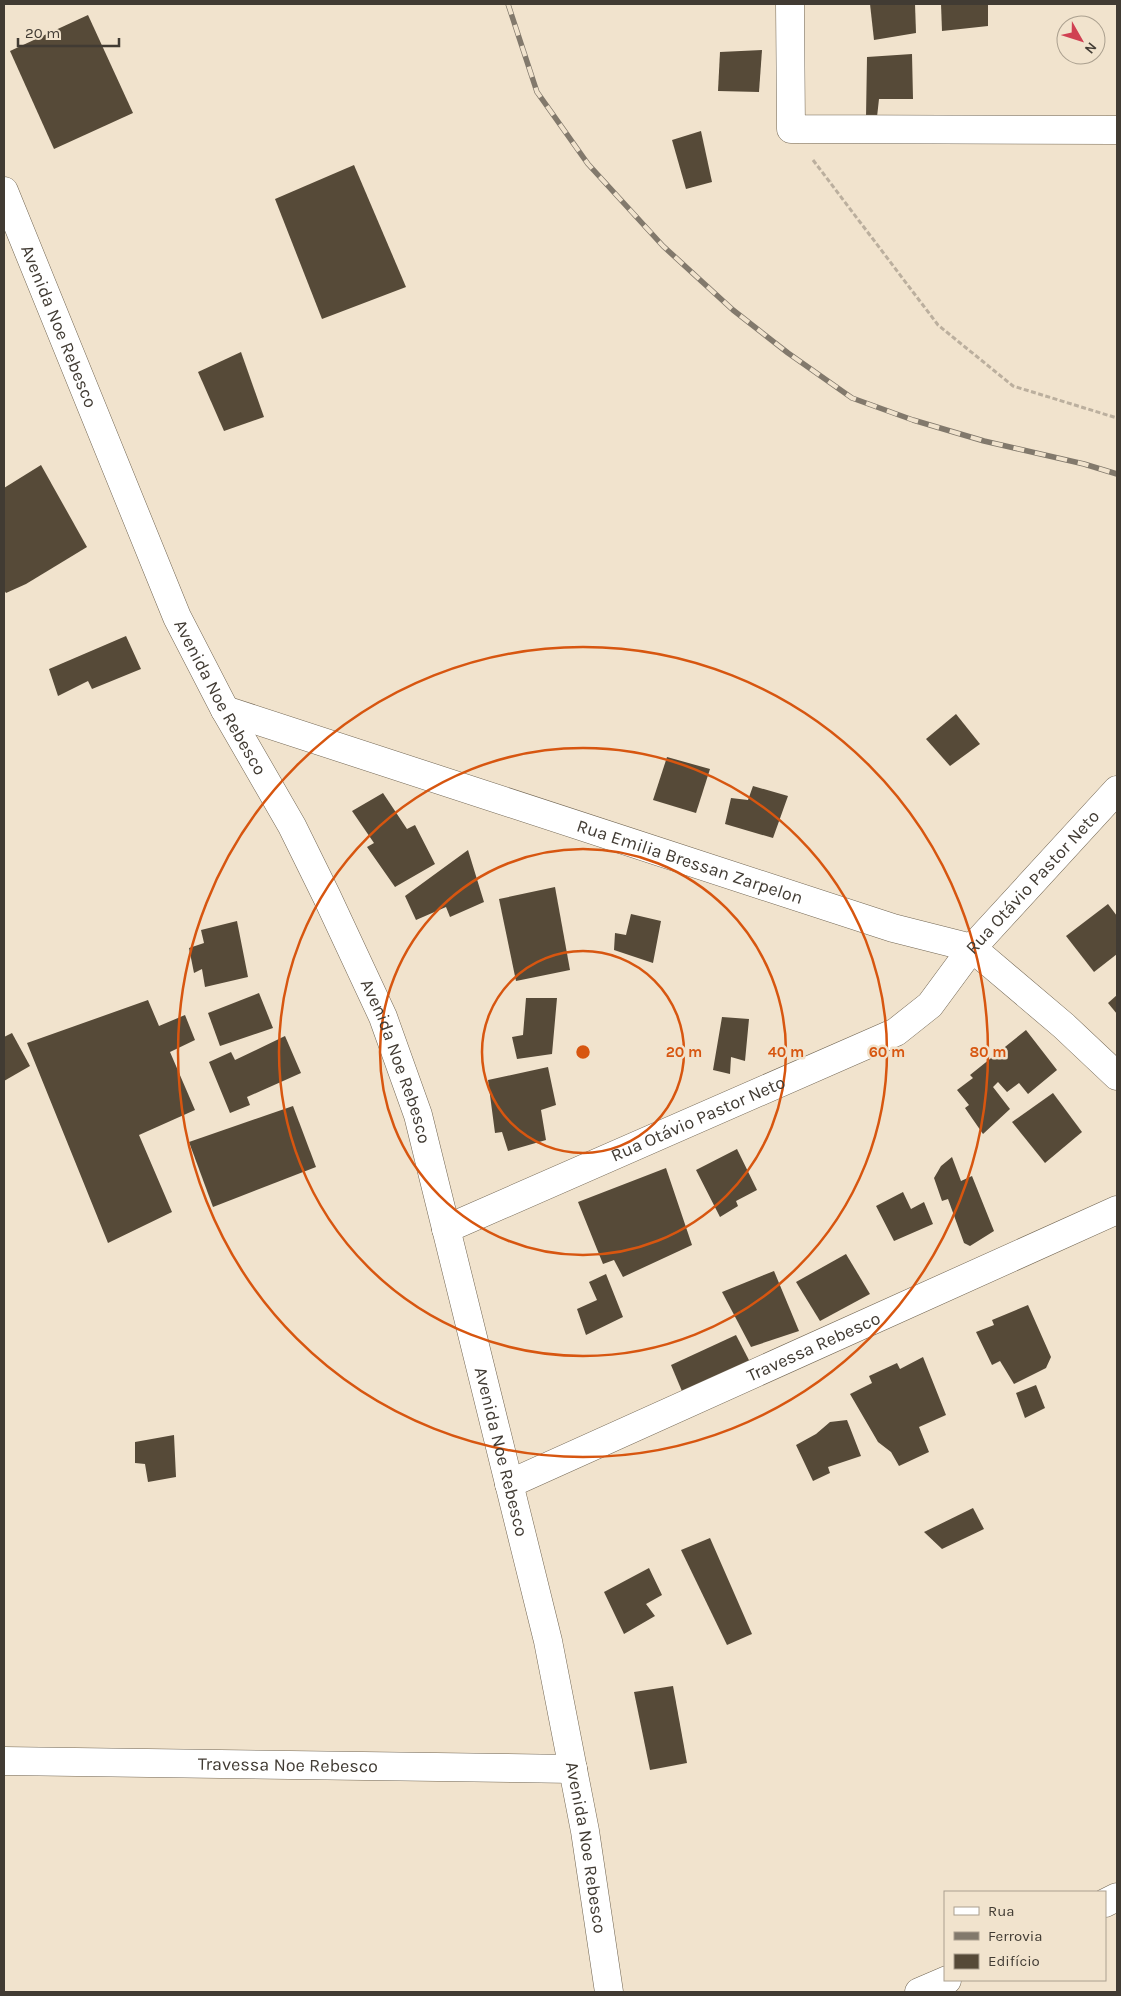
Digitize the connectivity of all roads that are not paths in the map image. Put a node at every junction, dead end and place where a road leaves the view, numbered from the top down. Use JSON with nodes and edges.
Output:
{"nodes":[{"id":1,"x":790,"y":4,"type":"edge"},
{"id":2,"x":1117,"y":130,"type":"edge"},
{"id":3,"x":4,"y":191,"type":"edge"},
{"id":4,"x":225,"y":710,"type":"junction"},
{"id":5,"x":1117,"y":790,"type":"edge"},
{"id":6,"x":972,"y":948,"type":"junction"},
{"id":7,"x":1117,"y":1076,"type":"edge"},
{"id":8,"x":1117,"y":1210,"type":"edge"},
{"id":9,"x":446,"y":1229,"type":"junction"},
{"id":10,"x":509,"y":1484,"type":"junction"},
{"id":11,"x":4,"y":1761,"type":"edge"},
{"id":12,"x":573,"y":1770,"type":"junction"},
{"id":13,"x":1117,"y":1897,"type":"edge"},
{"id":14,"x":1106,"y":1903,"type":"edge"},
{"id":15,"x":945,"y":1981,"type":"edge"},
{"id":16,"x":609,"y":1992,"type":"edge"},
{"id":17,"x":919,"y":1992,"type":"edge"}],
"edges":[{"from":1,"to":2,"type":"street"},
{"from":3,"to":4,"type":"street","name":"Avenida Noe Rebesco"},
{"from":4,"to":6,"type":"street","name":"Rua Emilia Bressan Zarpelon"},
{"from":4,"to":9,"type":"street","name":"Avenida Noe Rebesco"},
{"from":5,"to":6,"type":"street","name":"Rua Otávio Pastor Neto"},
{"from":6,"to":7,"type":"street","name":"Rua Emilia Bressan Zarpelon"},
{"from":6,"to":9,"type":"street","name":"Rua Otávio Pastor Neto"},
{"from":8,"to":10,"type":"street","name":"Travessa Rebesco"},
{"from":9,"to":10,"type":"street","name":"Avenida Noe Rebesco"},
{"from":10,"to":12,"type":"street","name":"Avenida Noe Rebesco"},
{"from":11,"to":12,"type":"street","name":"Travessa Noe Rebesco"},
{"from":12,"to":16,"type":"street","name":"Avenida Noe Rebesco"},
{"from":13,"to":14,"type":"street"},
{"from":15,"to":17,"type":"street"}]}
